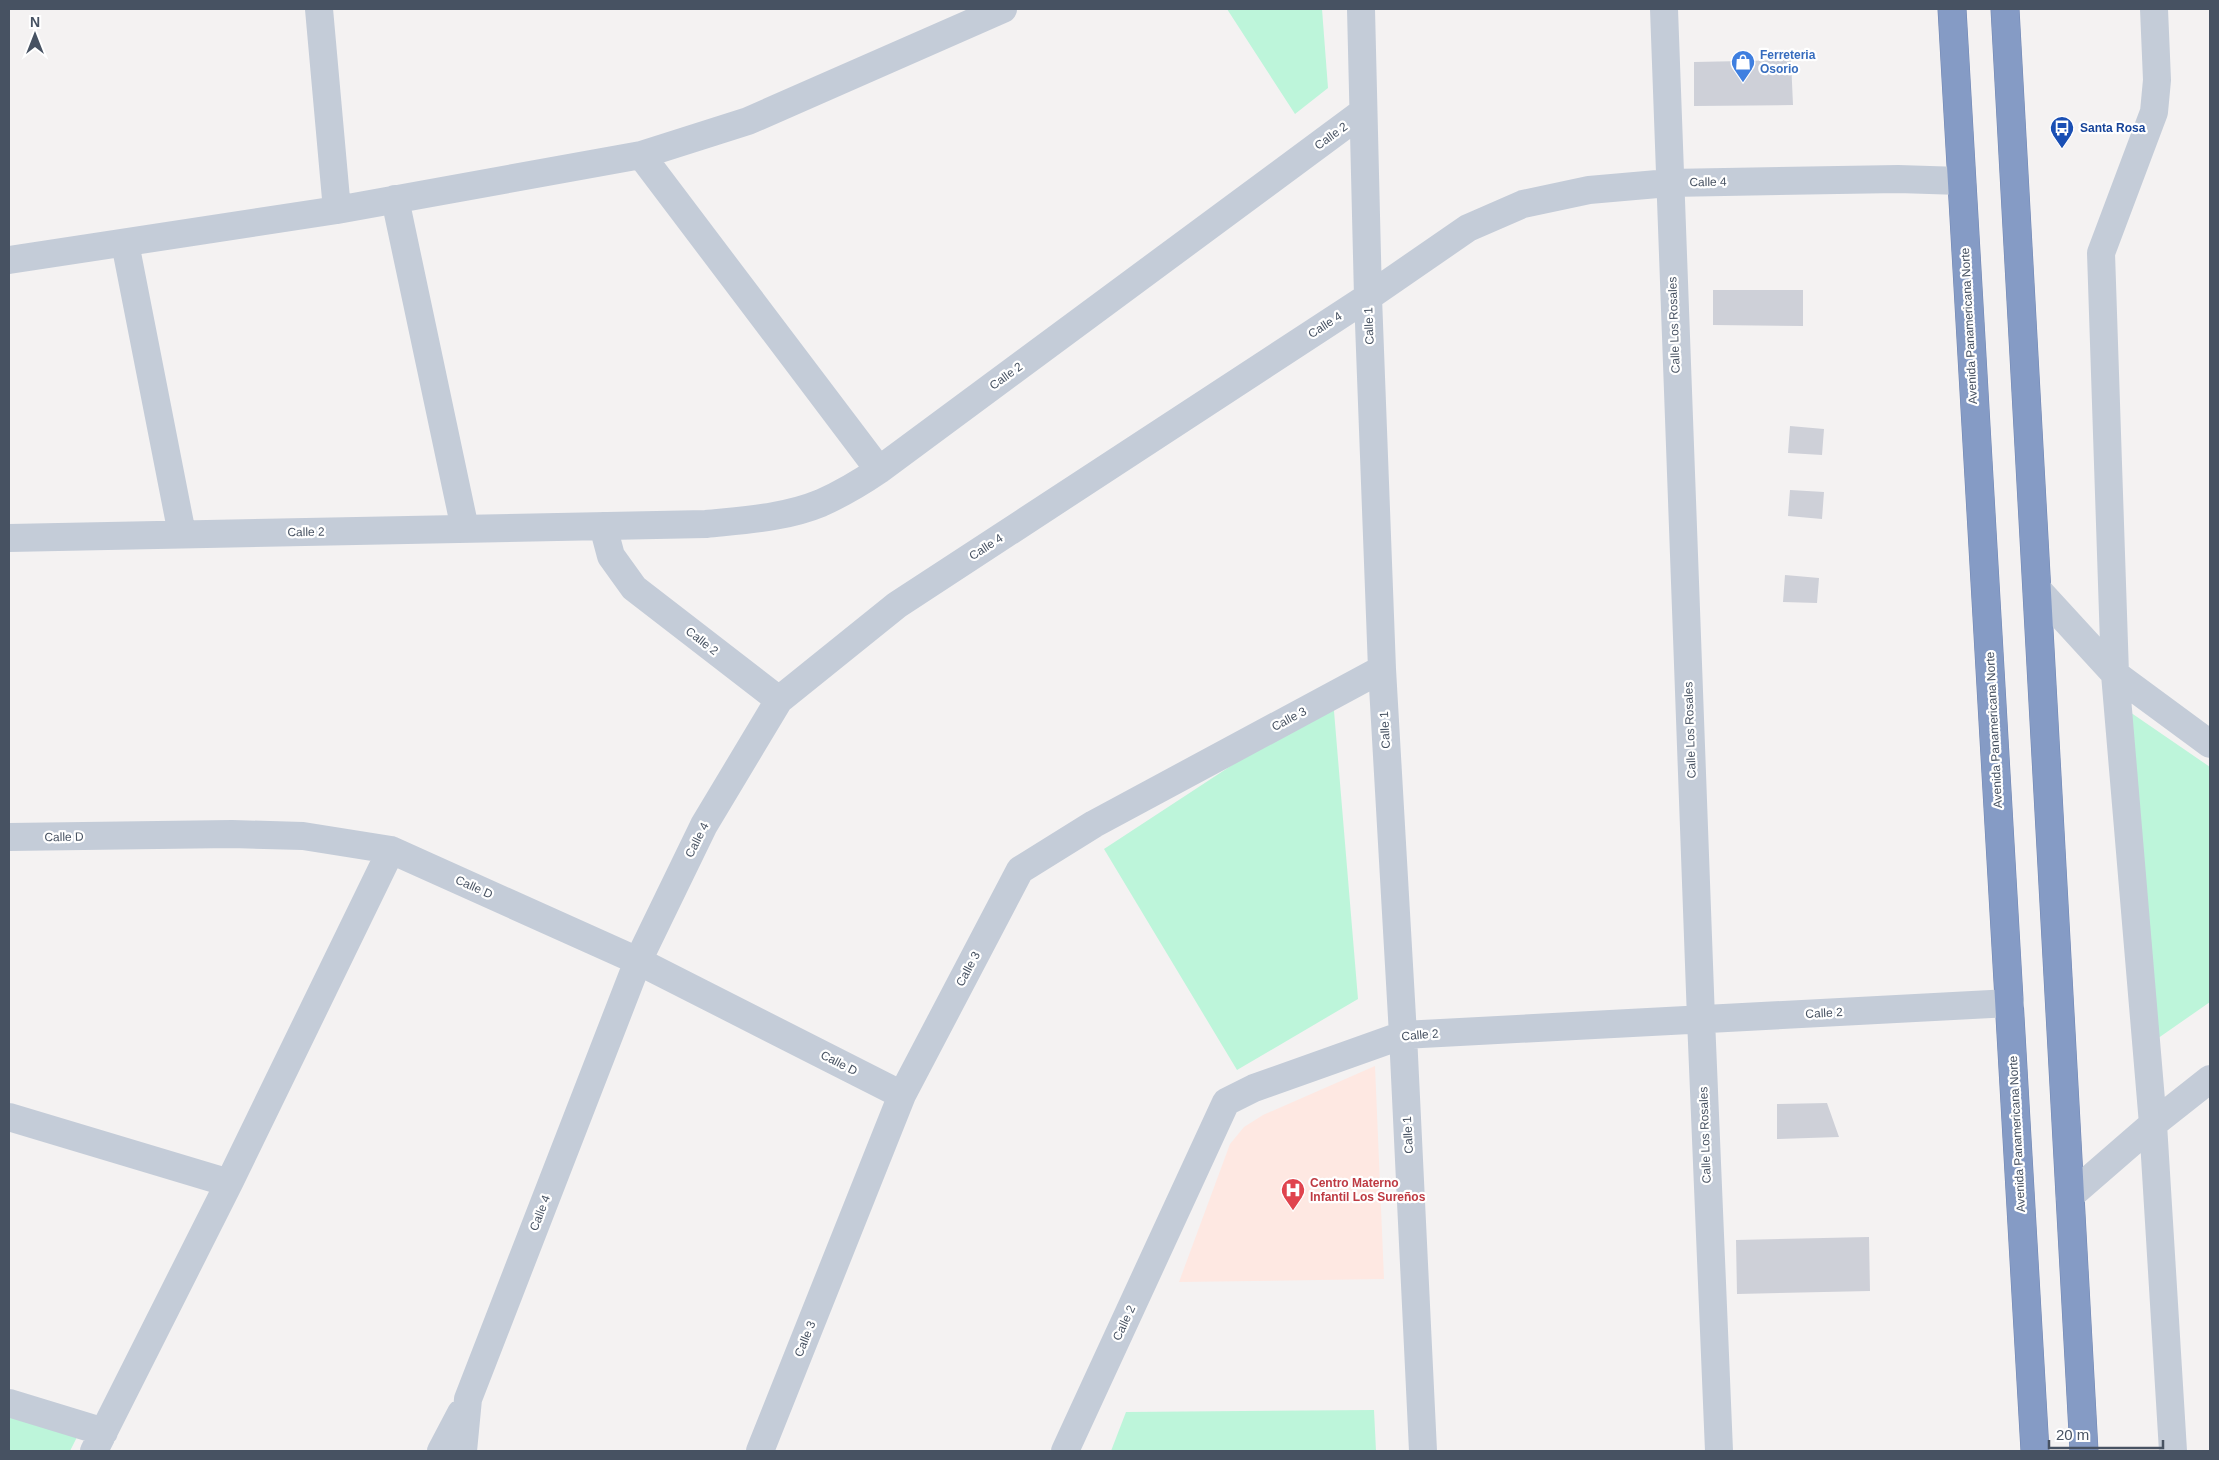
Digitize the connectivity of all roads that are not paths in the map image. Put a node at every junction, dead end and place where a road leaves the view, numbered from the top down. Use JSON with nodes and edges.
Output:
{"nodes":[{"id":1,"x":319,"y":9,"type":"edge"},
{"id":2,"x":1004,"y":9,"type":"edge"},
{"id":3,"x":1361,"y":9,"type":"edge"},
{"id":4,"x":1664,"y":9,"type":"edge"},
{"id":5,"x":1952,"y":9,"type":"edge"},
{"id":6,"x":2005,"y":9,"type":"edge"},
{"id":7,"x":2154,"y":9,"type":"edge"},
{"id":8,"x":1363,"y":112,"type":"junction"},
{"id":9,"x":641,"y":155,"type":"junction"},
{"id":10,"x":1961,"y":180,"type":"junction"},
{"id":11,"x":1669,"y":183,"type":"junction"},
{"id":12,"x":395,"y":199,"type":"junction"},
{"id":13,"x":337,"y":210,"type":"junction"},
{"id":14,"x":125,"y":243,"type":"junction"},
{"id":15,"x":9,"y":260,"type":"edge"},
{"id":16,"x":1368,"y":297,"type":"junction"},
{"id":17,"x":879,"y":470,"type":"junction"},
{"id":18,"x":603,"y":526,"type":"junction"},
{"id":19,"x":465,"y":529,"type":"junction"},
{"id":20,"x":182,"y":534,"type":"junction"},
{"id":21,"x":9,"y":538,"type":"edge"},
{"id":22,"x":2037,"y":589,"type":"junction"},
{"id":23,"x":1382,"y":669,"type":"junction"},
{"id":24,"x":2115,"y":674,"type":"junction"},
{"id":25,"x":779,"y":700,"type":"junction"},
{"id":26,"x":2210,"y":744,"type":"edge"},
{"id":27,"x":9,"y":837,"type":"edge"},
{"id":28,"x":391,"y":850,"type":"junction"},
{"id":29,"x":638,"y":961,"type":"junction"},
{"id":30,"x":2010,"y":1002,"type":"junction"},
{"id":31,"x":1700,"y":1020,"type":"junction"},
{"id":32,"x":1403,"y":1035,"type":"junction"},
{"id":33,"x":2210,"y":1079,"type":"edge"},
{"id":34,"x":902,"y":1095,"type":"junction"},
{"id":35,"x":9,"y":1117,"type":"edge"},
{"id":36,"x":2153,"y":1124,"type":"junction"},
{"id":37,"x":228,"y":1183,"type":"junction"},
{"id":38,"x":2070,"y":1196,"type":"junction"},
{"id":39,"x":468,"y":1399,"type":"junction"},
{"id":40,"x":9,"y":1403,"type":"edge"},
{"id":41,"x":99,"y":1442,"type":"edge"},
{"id":42,"x":441,"y":1451,"type":"edge"},
{"id":43,"x":462,"y":1451,"type":"edge"},
{"id":44,"x":760,"y":1451,"type":"edge"},
{"id":45,"x":1065,"y":1451,"type":"edge"},
{"id":46,"x":1423,"y":1451,"type":"edge"},
{"id":47,"x":1719,"y":1451,"type":"edge"},
{"id":48,"x":2035,"y":1451,"type":"edge"},
{"id":49,"x":2084,"y":1451,"type":"edge"},
{"id":50,"x":2173,"y":1451,"type":"edge"}],
"edges":[{"from":1,"to":13,"type":"street"},
{"from":2,"to":9,"type":"street"},
{"from":3,"to":8,"type":"street","name":"Calle 1"},
{"from":4,"to":11,"type":"street","name":"Calle Los Rosales"},
{"from":5,"to":10,"type":"highway","name":"Avenida Panamericana Norte"},
{"from":6,"to":22,"type":"highway"},
{"from":7,"to":24,"type":"street"},
{"from":8,"to":16,"type":"street","name":"Calle 1"},
{"from":8,"to":17,"type":"street","name":"Calle 2"},
{"from":9,"to":12,"type":"street"},
{"from":9,"to":17,"type":"street"},
{"from":10,"to":11,"type":"street","name":"Calle 4"},
{"from":10,"to":30,"type":"highway","name":"Avenida Panamericana Norte"},
{"from":11,"to":16,"type":"street","name":"Calle 4"},
{"from":11,"to":31,"type":"street","name":"Calle Los Rosales"},
{"from":12,"to":13,"type":"street"},
{"from":12,"to":19,"type":"street"},
{"from":13,"to":14,"type":"street"},
{"from":14,"to":15,"type":"street"},
{"from":14,"to":20,"type":"street"},
{"from":16,"to":23,"type":"street","name":"Calle 1"},
{"from":16,"to":25,"type":"street","name":"Calle 4"},
{"from":17,"to":18,"type":"street","name":"Calle 2"},
{"from":18,"to":19,"type":"street","name":"Calle 2"},
{"from":18,"to":25,"type":"street","name":"Calle 2"},
{"from":19,"to":20,"type":"street","name":"Calle 2"},
{"from":20,"to":21,"type":"street","name":"Calle 2"},
{"from":22,"to":24,"type":"street"},
{"from":22,"to":38,"type":"highway"},
{"from":23,"to":32,"type":"street","name":"Calle 1"},
{"from":23,"to":34,"type":"street","name":"Calle 3"},
{"from":24,"to":26,"type":"street"},
{"from":24,"to":36,"type":"street"},
{"from":25,"to":29,"type":"street","name":"Calle 4"},
{"from":27,"to":28,"type":"street","name":"Calle D"},
{"from":28,"to":29,"type":"street","name":"Calle D"},
{"from":28,"to":37,"type":"street"},
{"from":29,"to":34,"type":"street","name":"Calle D"},
{"from":29,"to":39,"type":"street","name":"Calle 4"},
{"from":30,"to":31,"type":"street","name":"Calle 2"},
{"from":30,"to":48,"type":"highway","name":"Avenida Panamericana Norte"},
{"from":31,"to":32,"type":"street","name":"Calle 2"},
{"from":31,"to":47,"type":"street","name":"Calle Los Rosales"},
{"from":32,"to":45,"type":"street","name":"Calle 2"},
{"from":32,"to":46,"type":"street","name":"Calle 1"},
{"from":33,"to":36,"type":"street"},
{"from":34,"to":44,"type":"street","name":"Calle 3"},
{"from":35,"to":37,"type":"street"},
{"from":36,"to":38,"type":"street"},
{"from":36,"to":50,"type":"street"},
{"from":37,"to":41,"type":"street"},
{"from":38,"to":49,"type":"highway"},
{"from":39,"to":42,"type":"street"},
{"from":39,"to":43,"type":"street","name":"Calle 4"},
{"from":40,"to":41,"type":"street"}]}
